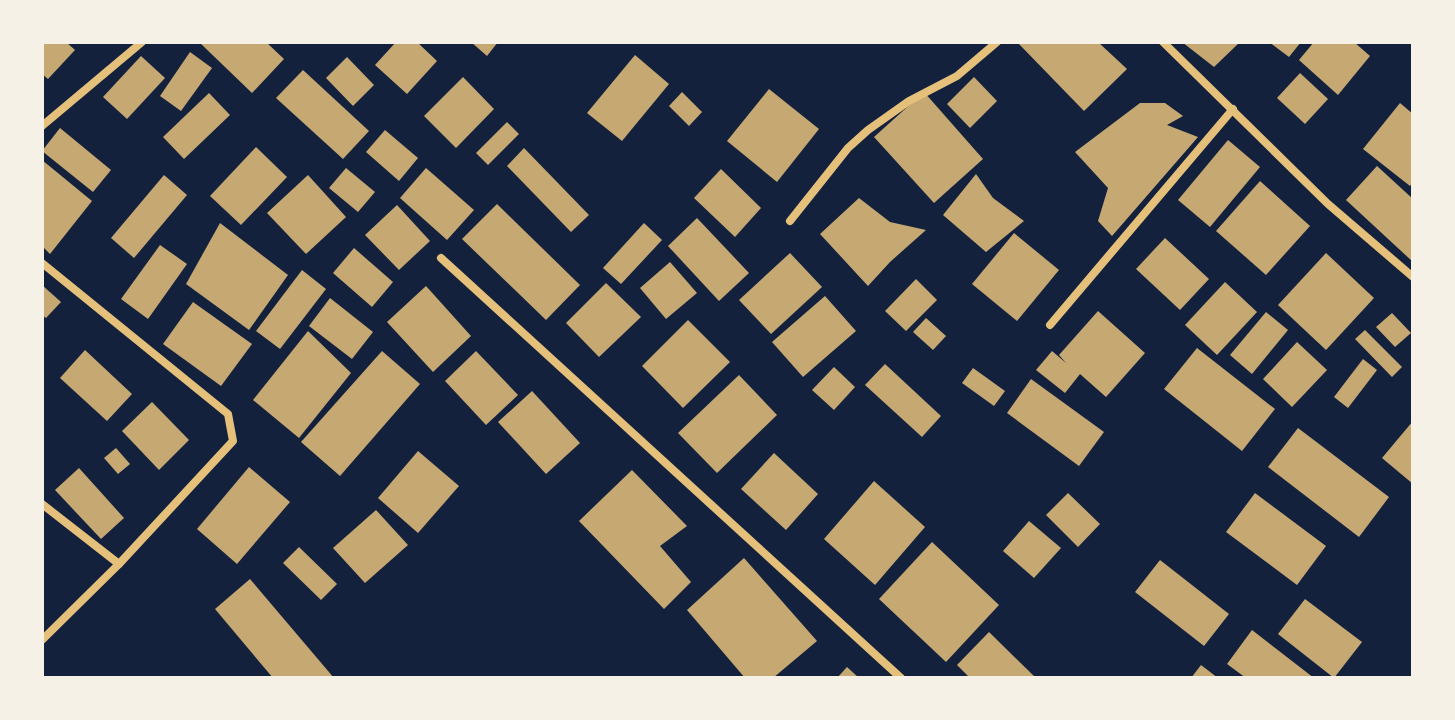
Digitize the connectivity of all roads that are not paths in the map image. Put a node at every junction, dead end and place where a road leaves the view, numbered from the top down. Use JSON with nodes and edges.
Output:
{"nodes":[{"id":1,"x":142,"y":42,"type":"edge"},
{"id":2,"x":997,"y":42,"type":"edge"},
{"id":3,"x":1163,"y":42,"type":"edge"},
{"id":4,"x":1233,"y":109,"type":"junction"},
{"id":5,"x":42,"y":126,"type":"edge"},
{"id":6,"x":790,"y":221,"type":"dead end"},
{"id":7,"x":441,"y":258,"type":"dead end"},
{"id":8,"x":42,"y":263,"type":"edge"},
{"id":9,"x":1413,"y":277,"type":"edge"},
{"id":10,"x":1050,"y":325,"type":"dead end"},
{"id":11,"x":42,"y":504,"type":"edge"},
{"id":12,"x":119,"y":564,"type":"junction"},
{"id":13,"x":42,"y":640,"type":"edge"},
{"id":14,"x":901,"y":678,"type":"edge"}],
"edges":[{"from":1,"to":5,"type":"street"},
{"from":2,"to":6,"type":"street"},
{"from":3,"to":4,"type":"street"},
{"from":4,"to":9,"type":"street"},
{"from":4,"to":10,"type":"street"},
{"from":7,"to":14,"type":"street"},
{"from":8,"to":12,"type":"street"},
{"from":11,"to":12,"type":"street"},
{"from":12,"to":13,"type":"street"}]}
